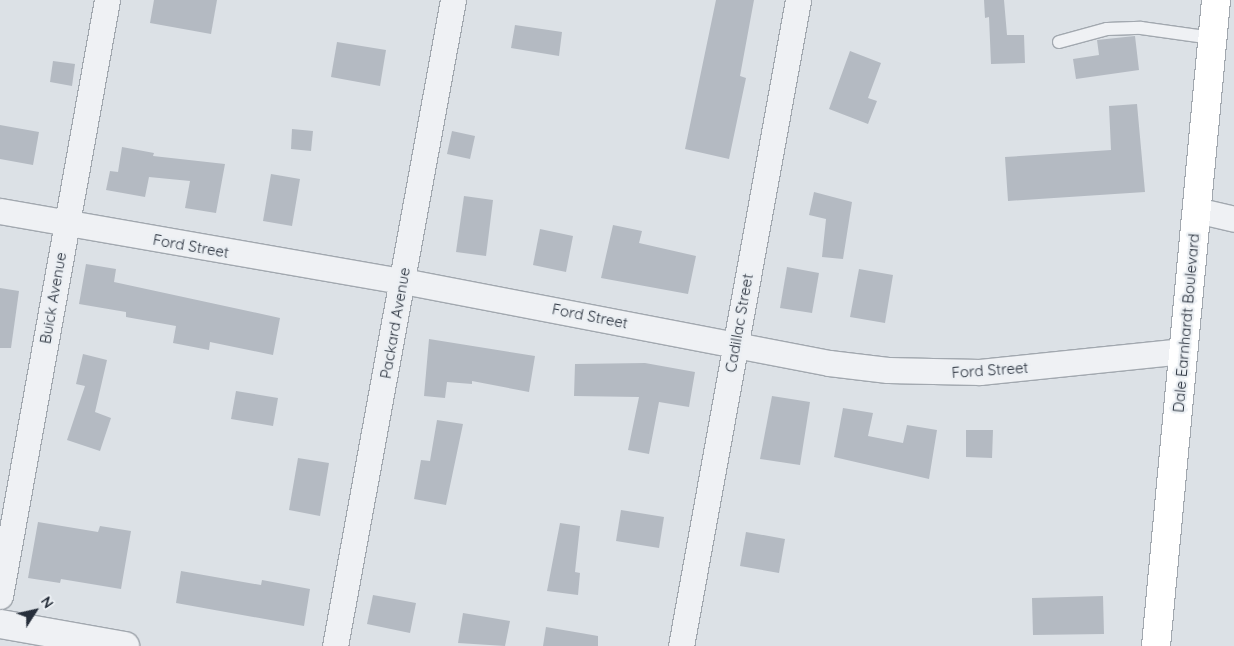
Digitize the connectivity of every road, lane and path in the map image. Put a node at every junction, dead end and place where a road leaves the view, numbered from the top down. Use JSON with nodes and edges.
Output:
{"nodes":[{"id":1,"x":107,"y":0,"type":"edge"},
{"id":2,"x":453,"y":0,"type":"edge"},
{"id":3,"x":798,"y":0,"type":"edge"},
{"id":4,"x":1216,"y":0,"type":"edge"},
{"id":5,"x":1212,"y":38,"type":"junction"},
{"id":6,"x":1059,"y":42,"type":"dead end"},
{"id":7,"x":1196,"y":210,"type":"junction"},
{"id":8,"x":0,"y":211,"type":"edge"},
{"id":9,"x":1234,"y":220,"type":"edge"},
{"id":10,"x":66,"y":223,"type":"junction"},
{"id":11,"x":403,"y":281,"type":"junction"},
{"id":12,"x":735,"y":344,"type":"junction"},
{"id":13,"x":1183,"y":350,"type":"junction"},
{"id":14,"x":0,"y":596,"type":"edge"},
{"id":15,"x":0,"y":624,"type":"edge"},
{"id":16,"x":124,"y":646,"type":"edge"},
{"id":17,"x":335,"y":646,"type":"edge"},
{"id":18,"x":682,"y":646,"type":"edge"},
{"id":19,"x":1156,"y":646,"type":"edge"}],
"edges":[{"from":1,"to":10,"type":"street","name":"Buick Avenue"},
{"from":2,"to":11,"type":"street","name":"Packard Avenue"},
{"from":3,"to":12,"type":"street","name":"Cadillac Street"},
{"from":4,"to":5,"type":"main road","name":"Dale Earnhardt Boulevard"},
{"from":5,"to":6,"type":"lane"},
{"from":5,"to":7,"type":"main road","name":"Dale Earnhardt Boulevard"},
{"from":7,"to":9,"type":"street"},
{"from":7,"to":13,"type":"main road","name":"Dale Earnhardt Boulevard"},
{"from":8,"to":10,"type":"street","name":"Ford Street"},
{"from":10,"to":11,"type":"street","name":"Ford Street"},
{"from":10,"to":14,"type":"street","name":"Buick Avenue"},
{"from":11,"to":12,"type":"street","name":"Ford Street"},
{"from":11,"to":17,"type":"street","name":"Packard Avenue"},
{"from":12,"to":13,"type":"street","name":"Ford Street"},
{"from":12,"to":18,"type":"street","name":"Cadillac Street"},
{"from":13,"to":19,"type":"main road","name":"Dale Earnhardt Boulevard"},
{"from":15,"to":16,"type":"street"}]}
